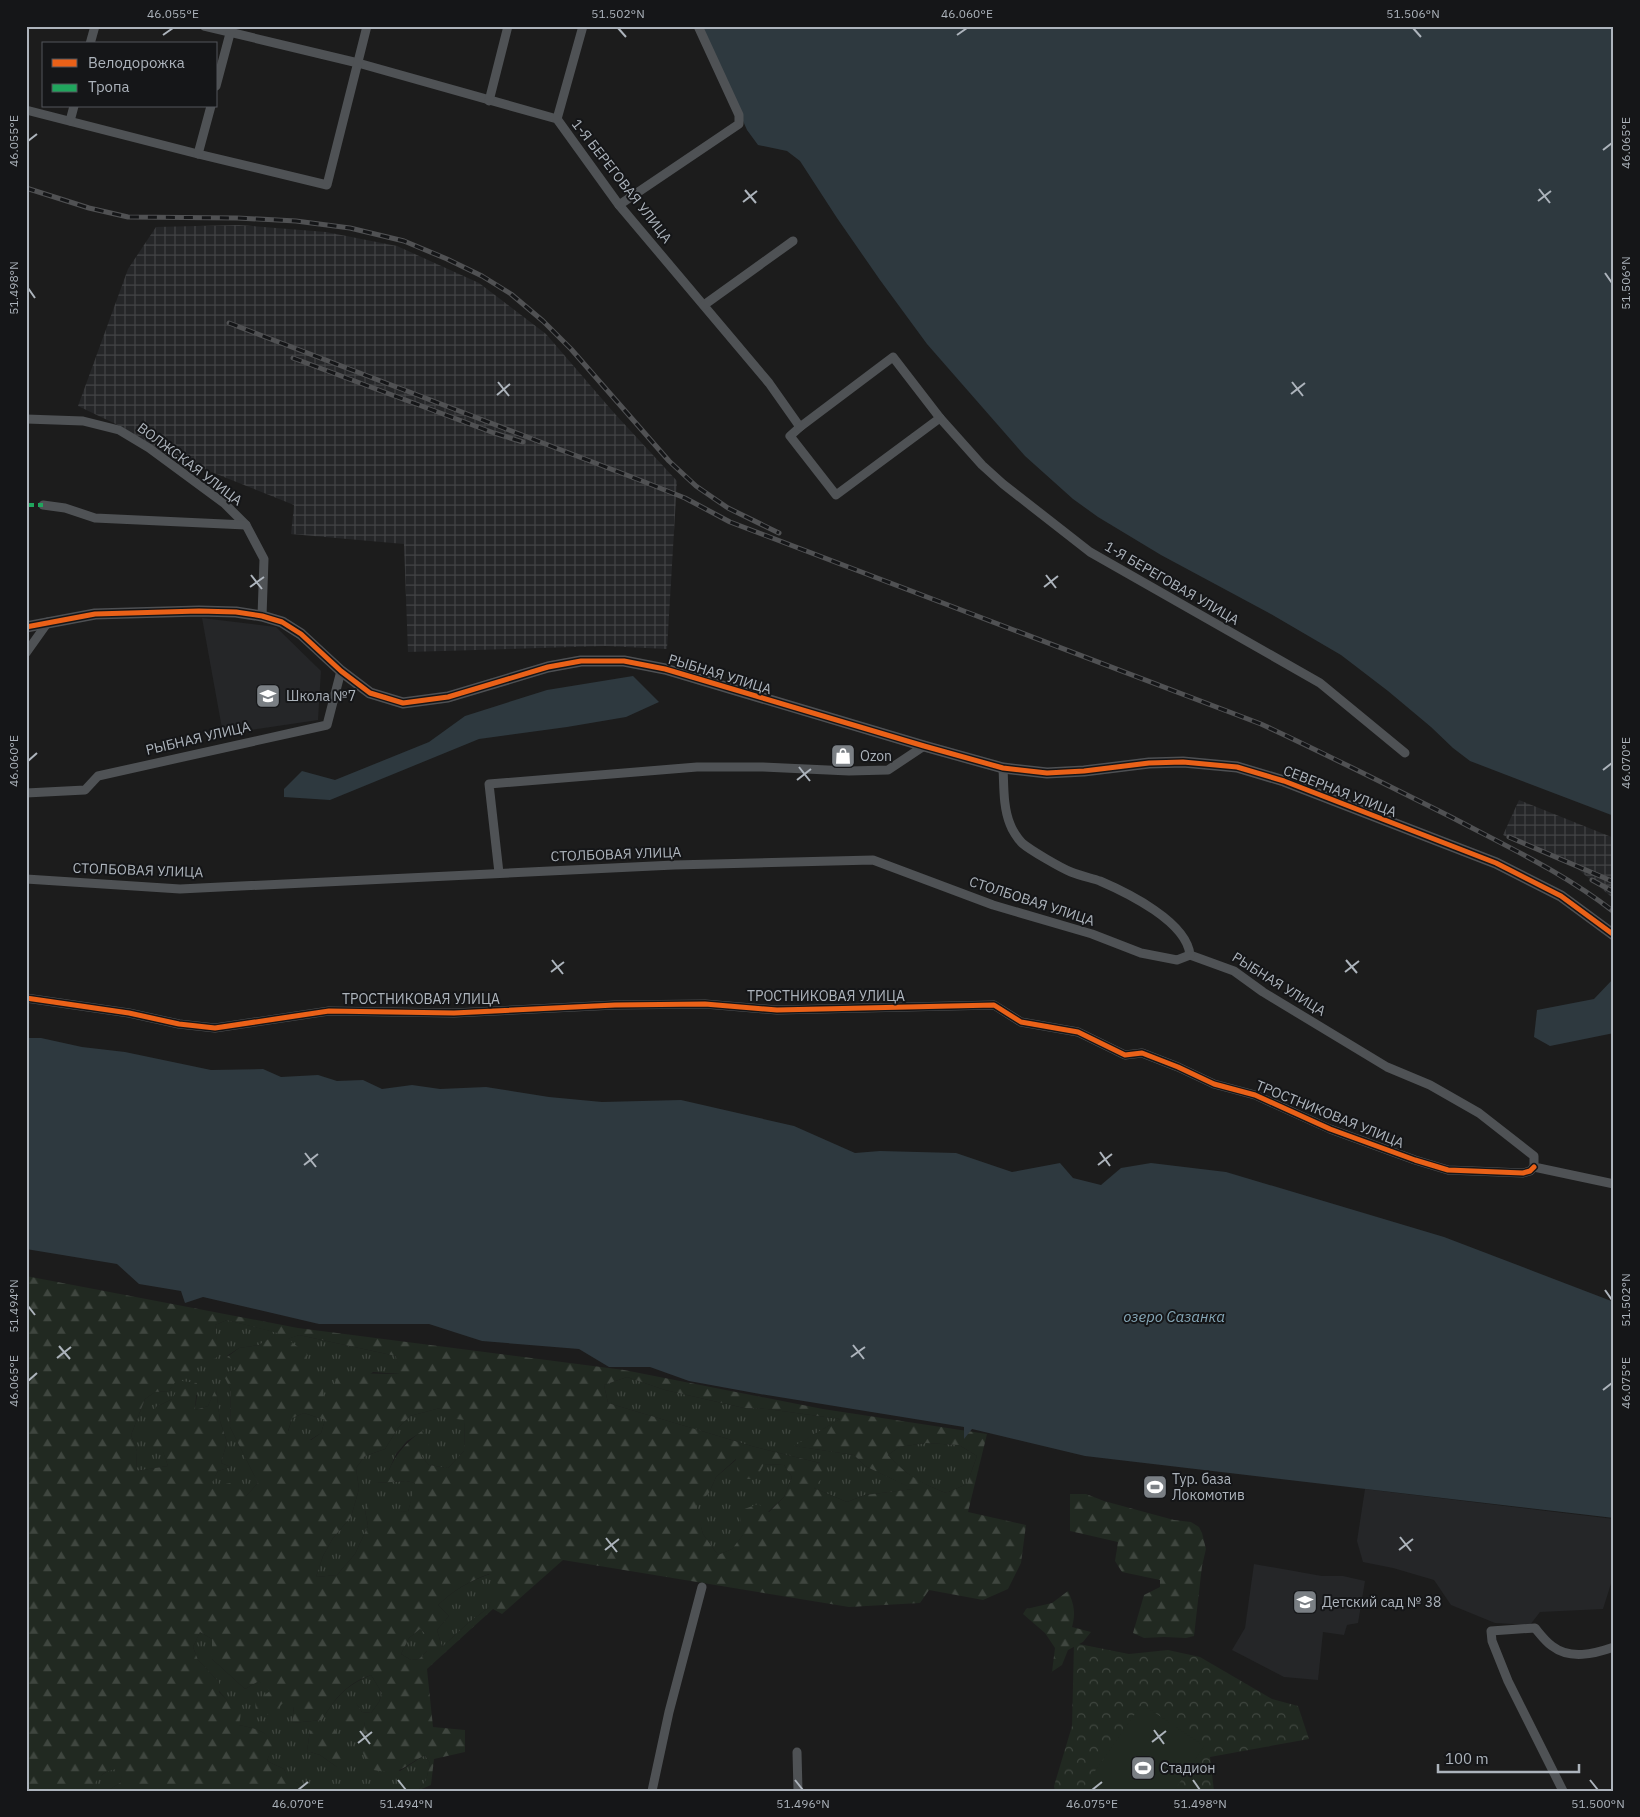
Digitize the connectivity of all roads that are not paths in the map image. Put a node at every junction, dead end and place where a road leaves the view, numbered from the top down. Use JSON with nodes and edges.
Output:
{"nodes":[{"id":1,"x":95,"y":26,"type":"edge"},
{"id":2,"x":204,"y":26,"type":"edge"},
{"id":3,"x":367,"y":26,"type":"edge"},
{"id":4,"x":508,"y":26,"type":"edge"},
{"id":5,"x":583,"y":26,"type":"edge"},
{"id":6,"x":698,"y":26,"type":"edge"},
{"id":7,"x":232,"y":29,"type":"edge"},
{"id":8,"x":91,"y":42,"type":"edge"},
{"id":9,"x":358,"y":64,"type":"junction"},
{"id":10,"x":218,"y":79,"type":"edge"},
{"id":11,"x":489,"y":101,"type":"junction"},
{"id":12,"x":73,"y":108,"type":"edge"},
{"id":13,"x":210,"y":108,"type":"edge"},
{"id":14,"x":26,"y":110,"type":"edge"},
{"id":15,"x":557,"y":119,"type":"junction"},
{"id":16,"x":70,"y":121,"type":"junction"},
{"id":17,"x":198,"y":154,"type":"junction"},
{"id":18,"x":620,"y":205,"type":"junction"},
{"id":19,"x":794,"y":241,"type":"dead end"},
{"id":20,"x":704,"y":305,"type":"junction"},
{"id":21,"x":940,"y":418,"type":"junction"},
{"id":22,"x":26,"y":419,"type":"edge"},
{"id":23,"x":800,"y":427,"type":"junction"},
{"id":24,"x":43,"y":505,"type":"dead end"},
{"id":25,"x":246,"y":526,"type":"junction"},
{"id":26,"x":262,"y":616,"type":"junction"},
{"id":27,"x":48,"y":622,"type":"junction"},
{"id":28,"x":26,"y":626,"type":"edge"},
{"id":29,"x":26,"y":653,"type":"edge"},
{"id":30,"x":341,"y":671,"type":"junction"},
{"id":31,"x":924,"y":746,"type":"junction"},
{"id":32,"x":1405,"y":752,"type":"dead end"},
{"id":33,"x":1003,"y":768,"type":"junction"},
{"id":34,"x":26,"y":793,"type":"edge"},
{"id":35,"x":499,"y":873,"type":"junction"},
{"id":36,"x":26,"y":878,"type":"edge"},
{"id":37,"x":1614,"y":935,"type":"edge"},
{"id":38,"x":1190,"y":955,"type":"junction"},
{"id":39,"x":26,"y":998,"type":"edge"},
{"id":40,"x":1534,"y":1167,"type":"junction"},
{"id":41,"x":1614,"y":1184,"type":"edge"},
{"id":42,"x":702,"y":1587,"type":"dead end"},
{"id":43,"x":1614,"y":1647,"type":"edge"},
{"id":44,"x":797,"y":1752,"type":"dead end"},
{"id":45,"x":652,"y":1791,"type":"edge"},
{"id":46,"x":798,"y":1791,"type":"edge"},
{"id":47,"x":1564,"y":1791,"type":"edge"}],
"edges":[{"from":1,"to":8,"type":"street"},
{"from":2,"to":7,"type":"street","name":"1-Я БЕРЕГОВАЯ УЛИЦА"},
{"from":3,"to":9,"type":"street"},
{"from":4,"to":11,"type":"street"},
{"from":5,"to":15,"type":"street"},
{"from":6,"to":18,"type":"street"},
{"from":7,"to":9,"type":"street","name":"1-Я БЕРЕГОВАЯ УЛИЦА"},
{"from":7,"to":10,"type":"street"},
{"from":9,"to":11,"type":"street","name":"1-Я БЕРЕГОВАЯ УЛИЦА"},
{"from":9,"to":17,"type":"street"},
{"from":11,"to":15,"type":"street","name":"1-Я БЕРЕГОВАЯ УЛИЦА"},
{"from":12,"to":16,"type":"street"},
{"from":13,"to":17,"type":"street"},
{"from":14,"to":16,"type":"street"},
{"from":15,"to":18,"type":"street","name":"1-Я БЕРЕГОВАЯ УЛИЦА"},
{"from":16,"to":17,"type":"street"},
{"from":18,"to":20,"type":"street","name":"1-Я БЕРЕГОВАЯ УЛИЦА"},
{"from":19,"to":20,"type":"street"},
{"from":20,"to":23,"type":"street","name":"1-Я БЕРЕГОВАЯ УЛИЦА"},
{"from":21,"to":23,"type":"street","name":"1-Я БЕРЕГОВАЯ УЛИЦА"},
{"from":21,"to":23,"type":"street"},
{"from":21,"to":32,"type":"street","name":"1-Я БЕРЕГОВАЯ УЛИЦА"},
{"from":22,"to":25,"type":"street","name":"ВОЛЖСКАЯ УЛИЦА"},
{"from":24,"to":25,"type":"street","name":"ВОЛЖСКАЯ УЛИЦА"},
{"from":25,"to":26,"type":"street","name":"ВОЛЖСКАЯ УЛИЦА"},
{"from":26,"to":27,"type":"street","name":"РЫБНАЯ УЛИЦА"},
{"from":26,"to":30,"type":"street","name":"РЫБНАЯ УЛИЦА"},
{"from":27,"to":28,"type":"street","name":"РЫБНАЯ УЛИЦА"},
{"from":27,"to":29,"type":"street"},
{"from":30,"to":31,"type":"street","name":"РЫБНАЯ УЛИЦА"},
{"from":30,"to":34,"type":"street","name":"РЫБНАЯ УЛИЦА"},
{"from":31,"to":33,"type":"street","name":"РЫБНАЯ УЛИЦА"},
{"from":31,"to":35,"type":"street"},
{"from":33,"to":37,"type":"street","name":"СЕВЕРНАЯ УЛИЦА"},
{"from":33,"to":38,"type":"street"},
{"from":35,"to":36,"type":"street","name":"СТОЛБОВАЯ УЛИЦА"},
{"from":35,"to":38,"type":"street","name":"СТОЛБОВАЯ УЛИЦА"},
{"from":38,"to":40,"type":"street","name":"РЫБНАЯ УЛИЦА"},
{"from":39,"to":40,"type":"street","name":"ТРОСТНИКОВАЯ УЛИЦА"},
{"from":40,"to":41,"type":"street"},
{"from":42,"to":45,"type":"street"},
{"from":43,"to":47,"type":"street"},
{"from":44,"to":46,"type":"street"}]}
